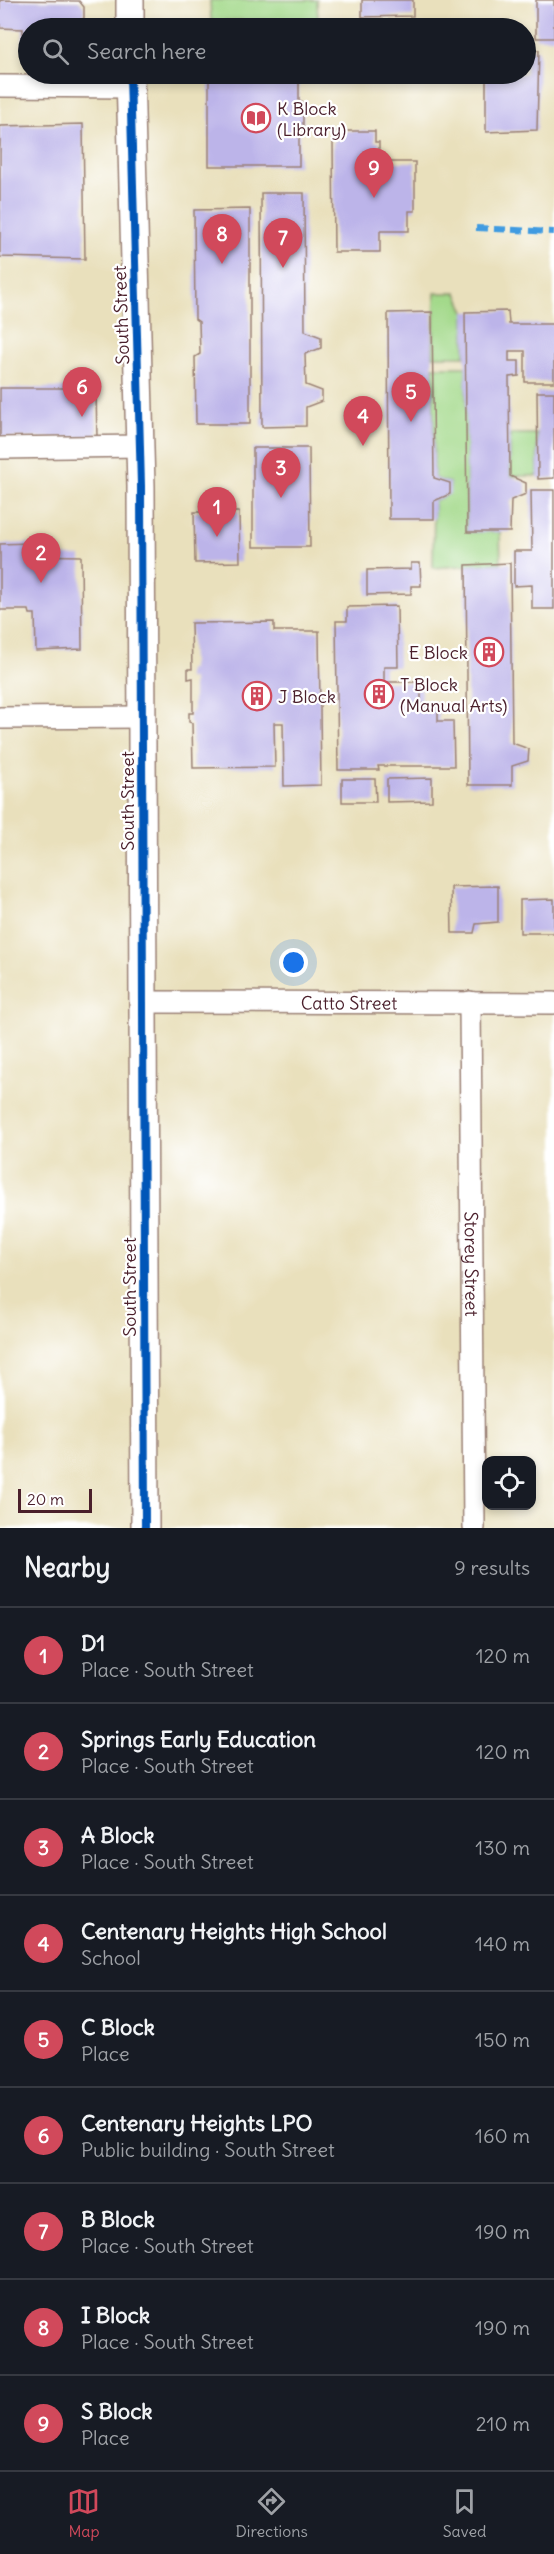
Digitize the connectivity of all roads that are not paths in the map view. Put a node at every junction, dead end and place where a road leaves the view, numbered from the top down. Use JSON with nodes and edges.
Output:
{"nodes":[{"id":1,"x":130,"y":0,"type":"edge"},
{"id":2,"x":130,"y":18,"type":"edge"},
{"id":3,"x":43,"y":84,"type":"edge"},
{"id":4,"x":130,"y":84,"type":"edge"},
{"id":5,"x":0,"y":86,"type":"edge"},
{"id":6,"x":140,"y":446,"type":"junction"},
{"id":7,"x":0,"y":448,"type":"edge"},
{"id":8,"x":141,"y":717,"type":"junction"},
{"id":9,"x":0,"y":718,"type":"edge"},
{"id":10,"x":143,"y":1002,"type":"junction"},
{"id":11,"x":470,"y":1002,"type":"junction"},
{"id":12,"x":554,"y":1003,"type":"edge"},
{"id":13,"x":145,"y":1528,"type":"edge"},
{"id":14,"x":474,"y":1528,"type":"edge"}],
"edges":[{"from":1,"to":2,"type":"street"},
{"from":3,"to":5,"type":"street"},
{"from":4,"to":6,"type":"street","name":"South Street"},
{"from":6,"to":7,"type":"street"},
{"from":6,"to":8,"type":"street","name":"South Street"},
{"from":8,"to":9,"type":"street"},
{"from":8,"to":10,"type":"street","name":"South Street"},
{"from":10,"to":11,"type":"street","name":"Catto Street"},
{"from":10,"to":13,"type":"street","name":"South Street"},
{"from":11,"to":12,"type":"street","name":"Catto Street"},
{"from":11,"to":14,"type":"street","name":"Storey Street"}]}
